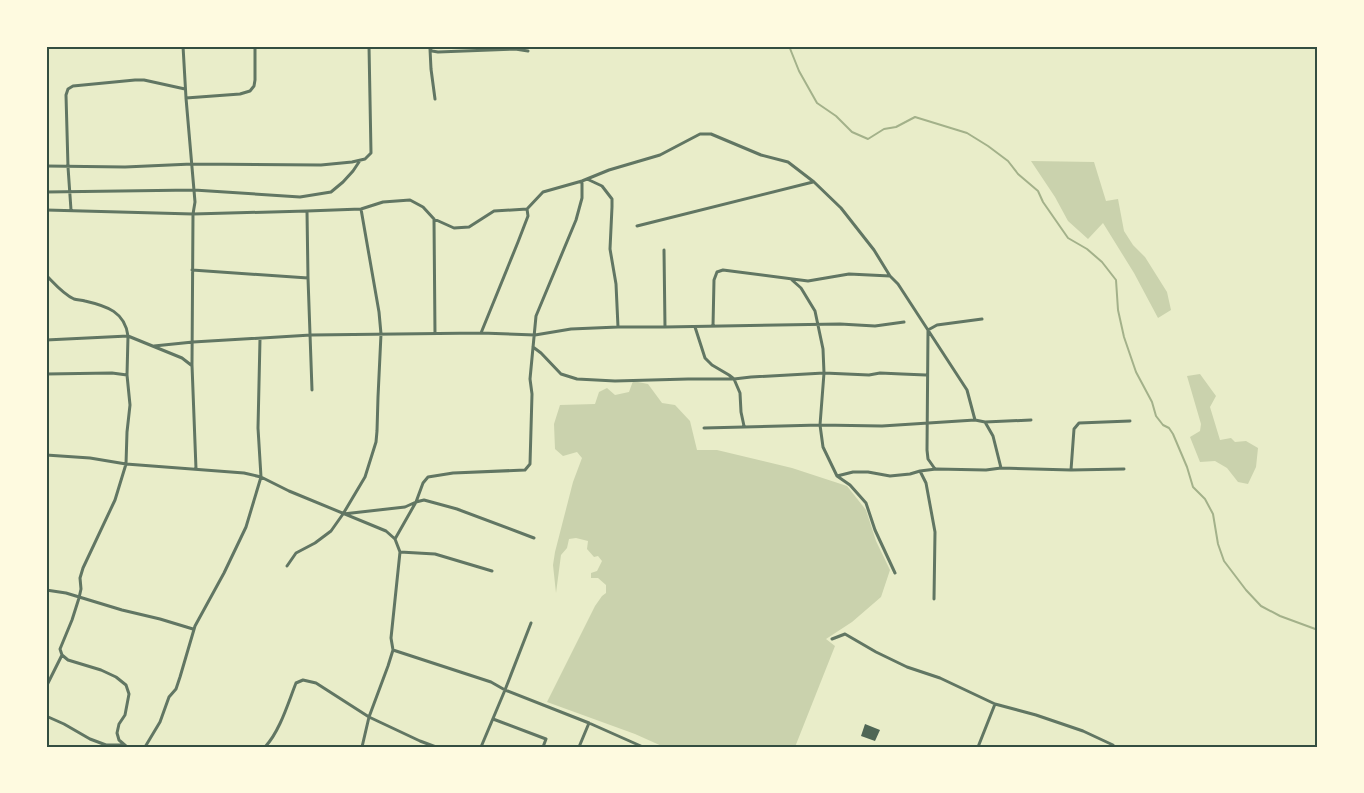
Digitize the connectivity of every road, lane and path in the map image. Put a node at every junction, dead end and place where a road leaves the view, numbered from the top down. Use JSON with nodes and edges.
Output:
{"nodes":[{"id":1,"x":183,"y":46,"type":"edge"},
{"id":2,"x":255,"y":46,"type":"edge"},
{"id":3,"x":368,"y":46,"type":"edge"},
{"id":4,"x":430,"y":48,"type":"edge"},
{"id":5,"x":528,"y":51,"type":"dead end"},
{"id":6,"x":185,"y":89,"type":"junction"},
{"id":7,"x":186,"y":98,"type":"junction"},
{"id":8,"x":435,"y":99,"type":"dead end"},
{"id":9,"x":359,"y":161,"type":"junction"},
{"id":10,"x":192,"y":164,"type":"junction"},
{"id":11,"x":46,"y":166,"type":"edge"},
{"id":12,"x":68,"y":167,"type":"junction"},
{"id":13,"x":587,"y":179,"type":"junction"},
{"id":14,"x":582,"y":181,"type":"junction"},
{"id":15,"x":814,"y":182,"type":"junction"},
{"id":16,"x":194,"y":190,"type":"junction"},
{"id":17,"x":70,"y":191,"type":"junction"},
{"id":18,"x":46,"y":192,"type":"edge"},
{"id":19,"x":361,"y":209,"type":"junction"},
{"id":20,"x":527,"y":209,"type":"junction"},
{"id":21,"x":46,"y":210,"type":"edge"},
{"id":22,"x":71,"y":210,"type":"junction"},
{"id":23,"x":307,"y":211,"type":"junction"},
{"id":24,"x":193,"y":214,"type":"junction"},
{"id":25,"x":434,"y":219,"type":"junction"},
{"id":26,"x":637,"y":226,"type":"dead end"},
{"id":27,"x":664,"y":250,"type":"dead end"},
{"id":28,"x":192,"y":270,"type":"junction"},
{"id":29,"x":46,"y":275,"type":"edge"},
{"id":30,"x":890,"y":276,"type":"junction"},
{"id":31,"x":308,"y":278,"type":"junction"},
{"id":32,"x":791,"y":280,"type":"junction"},
{"id":33,"x":982,"y":319,"type":"dead end"},
{"id":34,"x":904,"y":322,"type":"dead end"},
{"id":35,"x":818,"y":325,"type":"junction"},
{"id":36,"x":713,"y":326,"type":"junction"},
{"id":37,"x":618,"y":327,"type":"junction"},
{"id":38,"x":665,"y":327,"type":"junction"},
{"id":39,"x":695,"y":327,"type":"junction"},
{"id":40,"x":928,"y":330,"type":"junction"},
{"id":41,"x":480,"y":333,"type":"junction"},
{"id":42,"x":381,"y":334,"type":"junction"},
{"id":43,"x":435,"y":334,"type":"junction"},
{"id":44,"x":311,"y":335,"type":"junction"},
{"id":45,"x":534,"y":335,"type":"junction"},
{"id":46,"x":128,"y":336,"type":"junction"},
{"id":47,"x":260,"y":339,"type":"junction"},
{"id":48,"x":46,"y":340,"type":"edge"},
{"id":49,"x":192,"y":342,"type":"junction"},
{"id":50,"x":154,"y":346,"type":"junction"},
{"id":51,"x":533,"y":347,"type":"junction"},
{"id":52,"x":192,"y":365,"type":"junction"},
{"id":53,"x":824,"y":373,"type":"junction"},
{"id":54,"x":46,"y":374,"type":"edge"},
{"id":55,"x":128,"y":375,"type":"junction"},
{"id":56,"x":926,"y":375,"type":"junction"},
{"id":57,"x":734,"y":379,"type":"junction"},
{"id":58,"x":312,"y":390,"type":"dead end"},
{"id":59,"x":975,"y":420,"type":"junction"},
{"id":60,"x":1031,"y":420,"type":"dead end"},
{"id":61,"x":1130,"y":421,"type":"dead end"},
{"id":62,"x":985,"y":422,"type":"junction"},
{"id":63,"x":927,"y":423,"type":"junction"},
{"id":64,"x":820,"y":425,"type":"junction"},
{"id":65,"x":744,"y":426,"type":"junction"},
{"id":66,"x":704,"y":428,"type":"dead end"},
{"id":67,"x":46,"y":455,"type":"edge"},
{"id":68,"x":126,"y":464,"type":"junction"},
{"id":69,"x":196,"y":468,"type":"junction"},
{"id":70,"x":1001,"y":468,"type":"junction"},
{"id":71,"x":936,"y":469,"type":"junction"},
{"id":72,"x":1124,"y":469,"type":"dead end"},
{"id":73,"x":1071,"y":470,"type":"junction"},
{"id":74,"x":920,"y":471,"type":"junction"},
{"id":75,"x":837,"y":476,"type":"junction"},
{"id":76,"x":261,"y":477,"type":"junction"},
{"id":77,"x":416,"y":502,"type":"junction"},
{"id":78,"x":343,"y":514,"type":"junction"},
{"id":79,"x":534,"y":538,"type":"dead end"},
{"id":80,"x":395,"y":539,"type":"junction"},
{"id":81,"x":400,"y":552,"type":"junction"},
{"id":82,"x":287,"y":566,"type":"dead end"},
{"id":83,"x":492,"y":571,"type":"dead end"},
{"id":84,"x":895,"y":573,"type":"dead end"},
{"id":85,"x":46,"y":590,"type":"edge"},
{"id":86,"x":79,"y":598,"type":"junction"},
{"id":87,"x":934,"y":599,"type":"dead end"},
{"id":88,"x":531,"y":623,"type":"dead end"},
{"id":89,"x":193,"y":629,"type":"junction"},
{"id":90,"x":832,"y":639,"type":"dead end"},
{"id":91,"x":392,"y":650,"type":"junction"},
{"id":92,"x":62,"y":655,"type":"junction"},
{"id":93,"x":46,"y":687,"type":"edge"},
{"id":94,"x":505,"y":690,"type":"junction"},
{"id":95,"x":995,"y":704,"type":"junction"},
{"id":96,"x":46,"y":716,"type":"edge"},
{"id":97,"x":369,"y":717,"type":"junction"},
{"id":98,"x":493,"y":719,"type":"junction"},
{"id":99,"x":589,"y":723,"type":"junction"},
{"id":100,"x":1113,"y":745,"type":"dead end"},
{"id":101,"x":126,"y":746,"type":"edge"},
{"id":102,"x":145,"y":747,"type":"edge"},
{"id":103,"x":265,"y":747,"type":"edge"},
{"id":104,"x":362,"y":747,"type":"edge"},
{"id":105,"x":436,"y":747,"type":"edge"},
{"id":106,"x":481,"y":747,"type":"edge"},
{"id":107,"x":543,"y":747,"type":"edge"},
{"id":108,"x":579,"y":747,"type":"edge"},
{"id":109,"x":642,"y":747,"type":"edge"},
{"id":110,"x":978,"y":747,"type":"edge"}],
"edges":[{"from":1,"to":6,"type":"street"},
{"from":2,"to":7,"type":"street"},
{"from":3,"to":9,"type":"street"},
{"from":4,"to":5,"type":"street"},
{"from":4,"to":8,"type":"street"},
{"from":6,"to":7,"type":"street"},
{"from":6,"to":12,"type":"street"},
{"from":7,"to":10,"type":"street"},
{"from":9,"to":10,"type":"street"},
{"from":9,"to":16,"type":"street"},
{"from":10,"to":12,"type":"street"},
{"from":10,"to":16,"type":"street"},
{"from":11,"to":12,"type":"street"},
{"from":12,"to":17,"type":"street"},
{"from":13,"to":14,"type":"street"},
{"from":13,"to":15,"type":"street"},
{"from":13,"to":37,"type":"street"},
{"from":14,"to":20,"type":"street"},
{"from":14,"to":45,"type":"street"},
{"from":15,"to":26,"type":"street"},
{"from":15,"to":30,"type":"street"},
{"from":16,"to":17,"type":"street"},
{"from":16,"to":24,"type":"street"},
{"from":17,"to":18,"type":"street"},
{"from":17,"to":22,"type":"street"},
{"from":19,"to":23,"type":"street"},
{"from":19,"to":25,"type":"street"},
{"from":19,"to":42,"type":"street"},
{"from":20,"to":25,"type":"street"},
{"from":20,"to":41,"type":"street"},
{"from":21,"to":22,"type":"street"},
{"from":22,"to":24,"type":"street"},
{"from":23,"to":24,"type":"street"},
{"from":23,"to":31,"type":"street"},
{"from":24,"to":28,"type":"street"},
{"from":25,"to":43,"type":"street"},
{"from":27,"to":38,"type":"street"},
{"from":28,"to":31,"type":"street"},
{"from":28,"to":49,"type":"street"},
{"from":29,"to":46,"type":"street"},
{"from":30,"to":32,"type":"street"},
{"from":30,"to":40,"type":"street"},
{"from":31,"to":44,"type":"street"},
{"from":32,"to":35,"type":"street"},
{"from":32,"to":36,"type":"street"},
{"from":33,"to":40,"type":"street"},
{"from":34,"to":35,"type":"street"},
{"from":35,"to":36,"type":"street"},
{"from":35,"to":53,"type":"street"},
{"from":36,"to":39,"type":"street"},
{"from":37,"to":38,"type":"street"},
{"from":37,"to":45,"type":"street"},
{"from":38,"to":39,"type":"street"},
{"from":39,"to":57,"type":"street"},
{"from":40,"to":56,"type":"street"},
{"from":40,"to":59,"type":"street"},
{"from":41,"to":43,"type":"street"},
{"from":41,"to":45,"type":"street"},
{"from":42,"to":43,"type":"street"},
{"from":42,"to":44,"type":"street"},
{"from":42,"to":78,"type":"street"},
{"from":44,"to":47,"type":"street"},
{"from":44,"to":58,"type":"street"},
{"from":45,"to":51,"type":"street"},
{"from":46,"to":48,"type":"street"},
{"from":46,"to":50,"type":"street"},
{"from":46,"to":55,"type":"street"},
{"from":47,"to":49,"type":"street"},
{"from":47,"to":76,"type":"street"},
{"from":49,"to":50,"type":"street"},
{"from":49,"to":52,"type":"street"},
{"from":50,"to":52,"type":"street"},
{"from":51,"to":57,"type":"street"},
{"from":51,"to":77,"type":"street"},
{"from":52,"to":69,"type":"street"},
{"from":53,"to":56,"type":"street"},
{"from":53,"to":57,"type":"street"},
{"from":53,"to":64,"type":"street"},
{"from":54,"to":55,"type":"street"},
{"from":55,"to":68,"type":"street"},
{"from":56,"to":63,"type":"street"},
{"from":57,"to":65,"type":"street"},
{"from":59,"to":62,"type":"street"},
{"from":59,"to":63,"type":"street"},
{"from":60,"to":62,"type":"street"},
{"from":61,"to":73,"type":"street"},
{"from":62,"to":70,"type":"street"},
{"from":63,"to":64,"type":"street"},
{"from":63,"to":71,"type":"street"},
{"from":64,"to":65,"type":"street"},
{"from":64,"to":75,"type":"street"},
{"from":65,"to":66,"type":"street"},
{"from":67,"to":68,"type":"street"},
{"from":68,"to":69,"type":"street"},
{"from":68,"to":86,"type":"street"},
{"from":69,"to":76,"type":"street"},
{"from":70,"to":71,"type":"street"},
{"from":70,"to":73,"type":"street"},
{"from":71,"to":74,"type":"street"},
{"from":72,"to":73,"type":"street"},
{"from":74,"to":75,"type":"street"},
{"from":74,"to":87,"type":"street"},
{"from":75,"to":84,"type":"street"},
{"from":76,"to":78,"type":"street"},
{"from":76,"to":89,"type":"street"},
{"from":77,"to":78,"type":"street"},
{"from":77,"to":79,"type":"street"},
{"from":77,"to":80,"type":"street"},
{"from":78,"to":80,"type":"street"},
{"from":78,"to":82,"type":"street"},
{"from":80,"to":81,"type":"street"},
{"from":81,"to":83,"type":"street"},
{"from":81,"to":91,"type":"street"},
{"from":85,"to":86,"type":"street"},
{"from":86,"to":89,"type":"street"},
{"from":86,"to":92,"type":"street"},
{"from":88,"to":94,"type":"street"},
{"from":89,"to":102,"type":"street"},
{"from":90,"to":95,"type":"street"},
{"from":91,"to":94,"type":"street"},
{"from":91,"to":97,"type":"street"},
{"from":92,"to":93,"type":"street"},
{"from":92,"to":101,"type":"street"},
{"from":94,"to":98,"type":"street"},
{"from":94,"to":99,"type":"street"},
{"from":95,"to":100,"type":"street"},
{"from":95,"to":110,"type":"street"},
{"from":96,"to":101,"type":"street"},
{"from":97,"to":103,"type":"street"},
{"from":97,"to":104,"type":"street"},
{"from":97,"to":105,"type":"street"},
{"from":98,"to":106,"type":"street"},
{"from":98,"to":107,"type":"street"},
{"from":99,"to":108,"type":"street"},
{"from":99,"to":109,"type":"street"}]}
